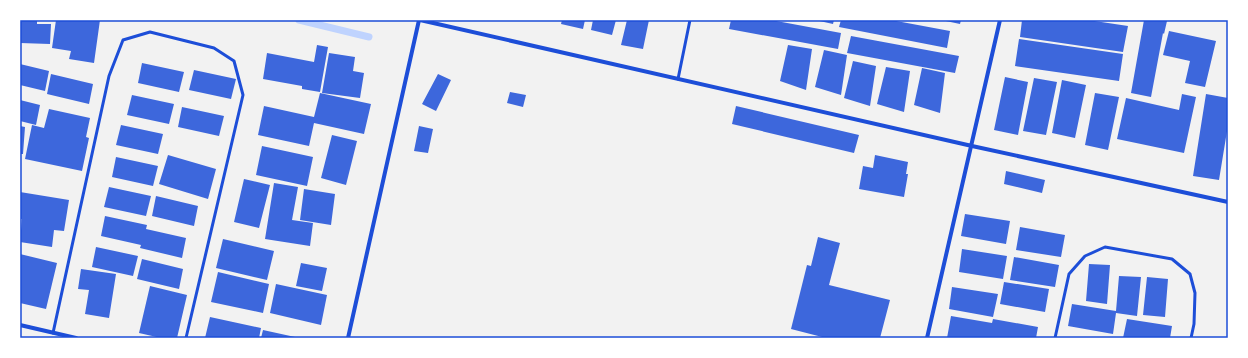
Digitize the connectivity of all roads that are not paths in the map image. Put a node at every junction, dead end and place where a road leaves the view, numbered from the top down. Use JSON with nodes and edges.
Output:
{"nodes":[{"id":1,"x":420,"y":20,"type":"edge"},
{"id":2,"x":690,"y":20,"type":"edge"},
{"id":3,"x":1000,"y":20,"type":"edge"},
{"id":4,"x":678,"y":79,"type":"junction"},
{"id":5,"x":972,"y":146,"type":"junction"},
{"id":6,"x":1228,"y":202,"type":"edge"},
{"id":7,"x":20,"y":326,"type":"edge"},
{"id":8,"x":53,"y":333,"type":"junction"},
{"id":9,"x":76,"y":338,"type":"edge"},
{"id":10,"x":186,"y":338,"type":"edge"},
{"id":11,"x":348,"y":338,"type":"edge"},
{"id":12,"x":927,"y":338,"type":"edge"},
{"id":13,"x":1055,"y":338,"type":"edge"},
{"id":14,"x":1191,"y":338,"type":"edge"}],
"edges":[{"from":1,"to":4,"type":"street"},
{"from":1,"to":11,"type":"street"},
{"from":2,"to":4,"type":"lane"},
{"from":3,"to":5,"type":"street"},
{"from":4,"to":5,"type":"street"},
{"from":5,"to":6,"type":"street"},
{"from":5,"to":12,"type":"street"},
{"from":7,"to":8,"type":"street"},
{"from":8,"to":9,"type":"street"},
{"from":8,"to":10,"type":"lane"},
{"from":13,"to":14,"type":"lane"}]}
